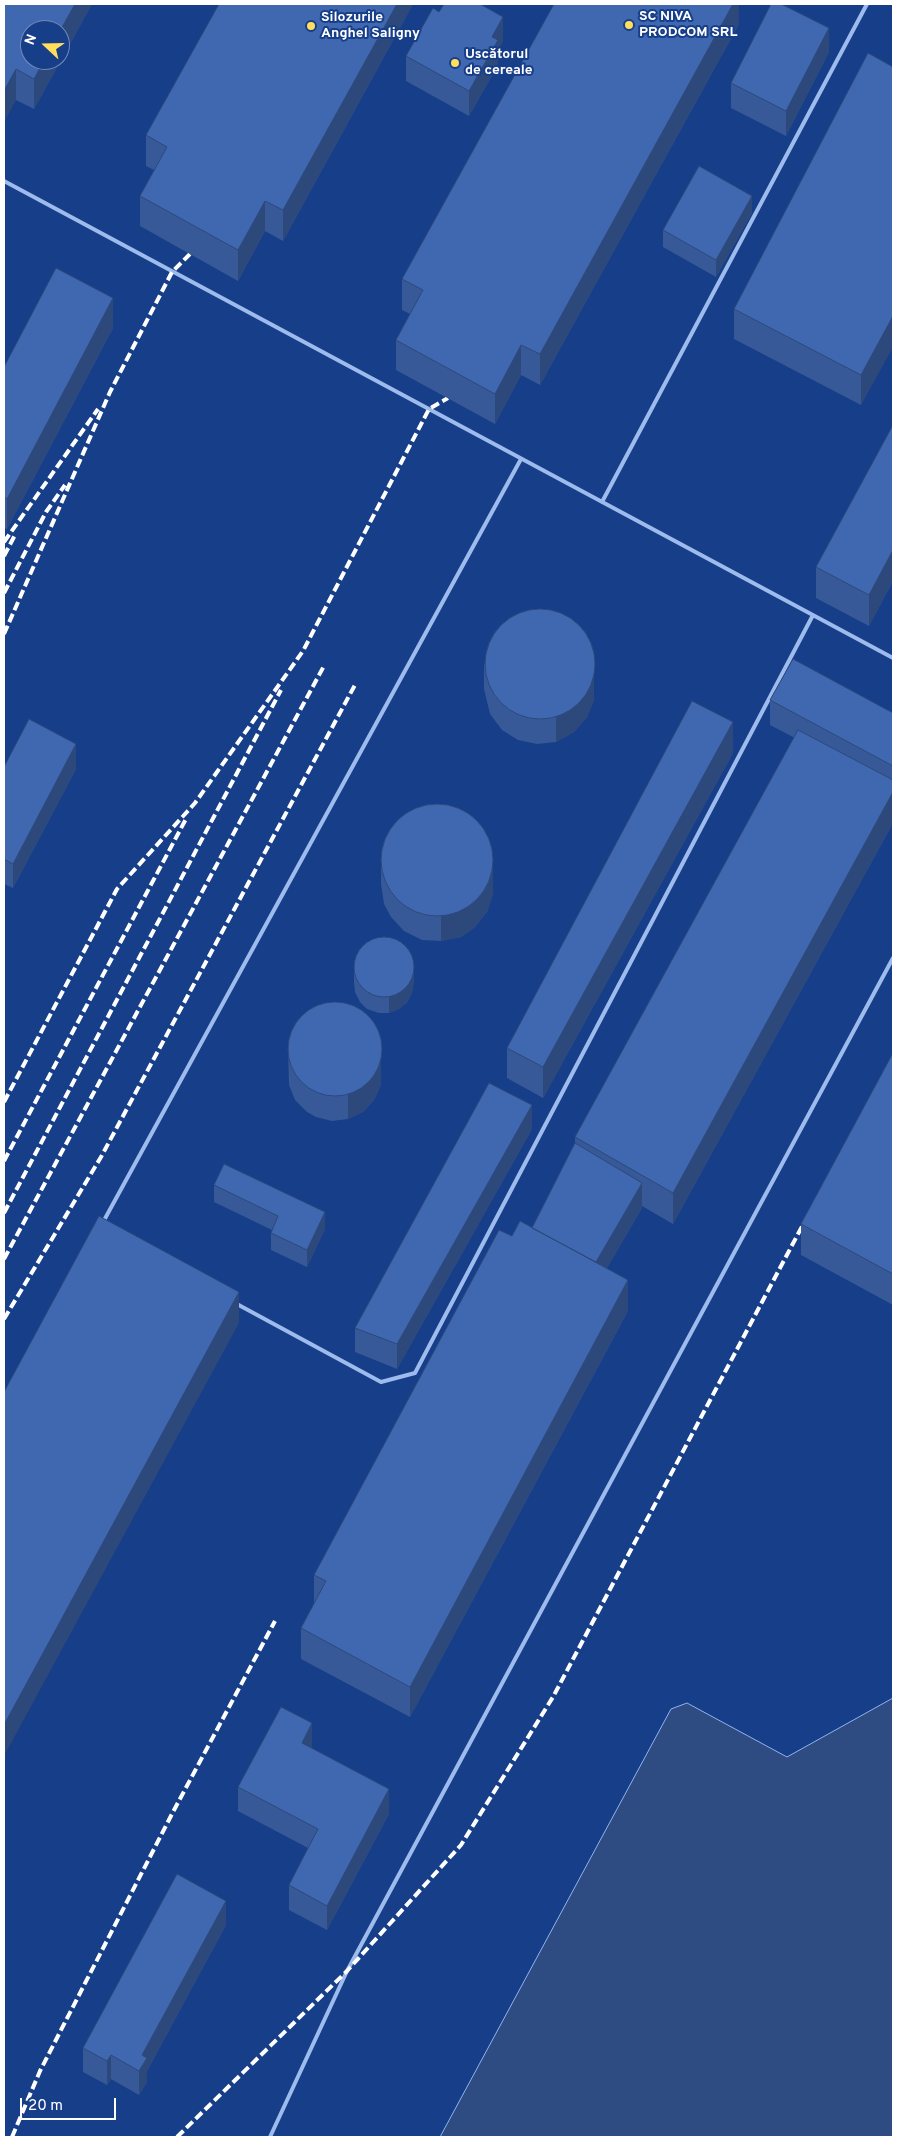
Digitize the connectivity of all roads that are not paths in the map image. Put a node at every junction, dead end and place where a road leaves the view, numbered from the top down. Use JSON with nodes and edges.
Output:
{"nodes":[{"id":1,"x":867,"y":4,"type":"edge"},
{"id":2,"x":4,"y":181,"type":"edge"},
{"id":3,"x":521,"y":459,"type":"junction"},
{"id":4,"x":602,"y":502,"type":"junction"},
{"id":5,"x":813,"y":615,"type":"junction"},
{"id":6,"x":893,"y":658,"type":"edge"},
{"id":7,"x":893,"y":958,"type":"edge"},
{"id":8,"x":99,"y":1230,"type":"edge"},
{"id":9,"x":227,"y":1299,"type":"edge"},
{"id":10,"x":270,"y":2137,"type":"edge"}],
"edges":[{"from":1,"to":4,"type":"lane"},
{"from":2,"to":3,"type":"lane"},
{"from":3,"to":4,"type":"lane"},
{"from":3,"to":8,"type":"lane"},
{"from":4,"to":5,"type":"lane"},
{"from":5,"to":6,"type":"lane"},
{"from":5,"to":9,"type":"lane"},
{"from":7,"to":10,"type":"lane"}]}
